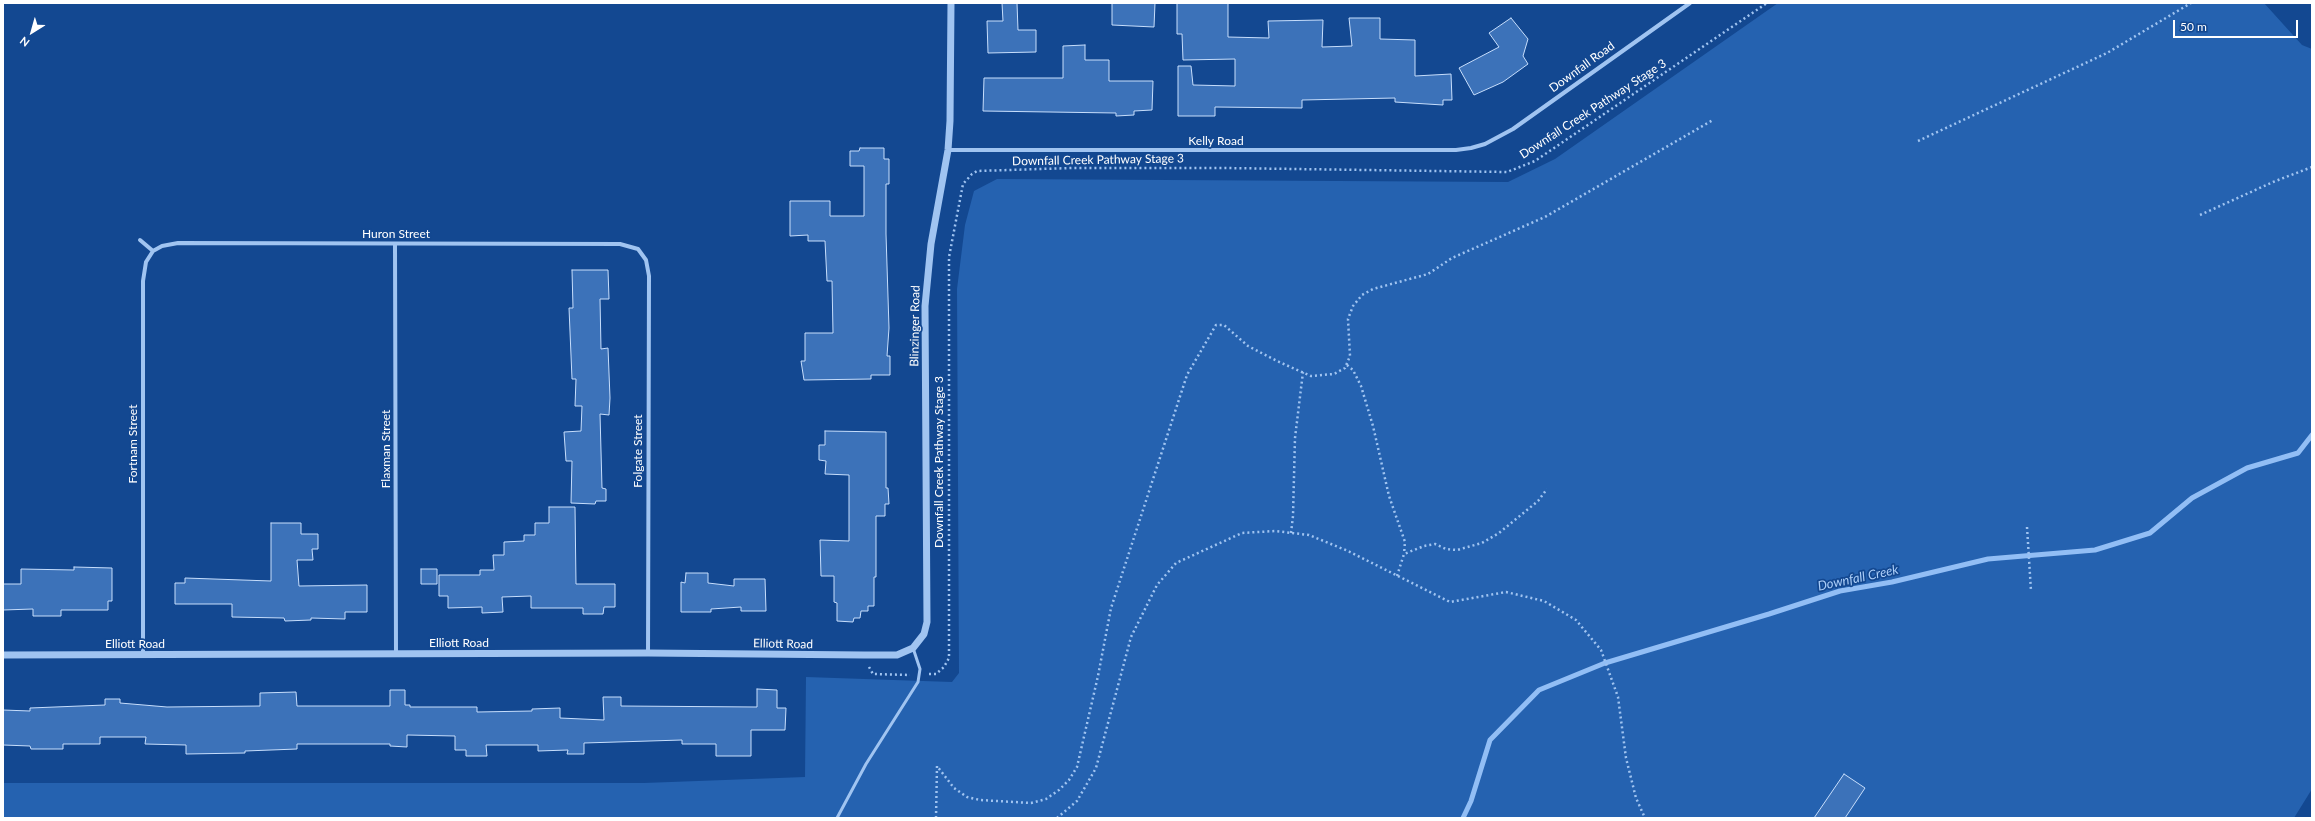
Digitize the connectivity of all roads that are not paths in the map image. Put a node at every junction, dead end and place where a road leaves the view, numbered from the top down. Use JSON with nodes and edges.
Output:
{"nodes":[{"id":1,"x":951,"y":3,"type":"edge"},
{"id":2,"x":1690,"y":3,"type":"edge"},
{"id":3,"x":1485,"y":144,"type":"joint"},
{"id":4,"x":948,"y":150,"type":"junction"},
{"id":5,"x":140,"y":240,"type":"dead end"},
{"id":6,"x":395,"y":244,"type":"junction"},
{"id":7,"x":153,"y":251,"type":"junction"},
{"id":8,"x":640,"y":252,"type":"joint"},
{"id":9,"x":913,"y":648,"type":"junction"},
{"id":10,"x":648,"y":653,"type":"junction"},
{"id":11,"x":396,"y":654,"type":"junction"},
{"id":12,"x":3,"y":655,"type":"edge"},
{"id":13,"x":143,"y":655,"type":"junction"},
{"id":14,"x":837,"y":818,"type":"edge"}],
"edges":[{"from":1,"to":4,"type":"street","name":"Blinzinger Road"},
{"from":2,"to":3,"type":"street","name":"Downfall Road"},
{"from":3,"to":4,"type":"street","name":"Kelly Road"},
{"from":4,"to":9,"type":"street","name":"Blinzinger Road"},
{"from":5,"to":7,"type":"street"},
{"from":6,"to":7,"type":"street","name":"Huron Street"},
{"from":6,"to":8,"type":"street","name":"Huron Street"},
{"from":6,"to":11,"type":"street","name":"Flaxman Street"},
{"from":7,"to":13,"type":"street","name":"Fortnam Street"},
{"from":8,"to":10,"type":"street","name":"Folgate Street"},
{"from":9,"to":10,"type":"street","name":"Elliott Road"},
{"from":9,"to":14,"type":"lane"},
{"from":10,"to":11,"type":"street","name":"Elliott Road"},
{"from":11,"to":13,"type":"street","name":"Elliott Road"},
{"from":12,"to":13,"type":"street","name":"Elliott Road"}]}
